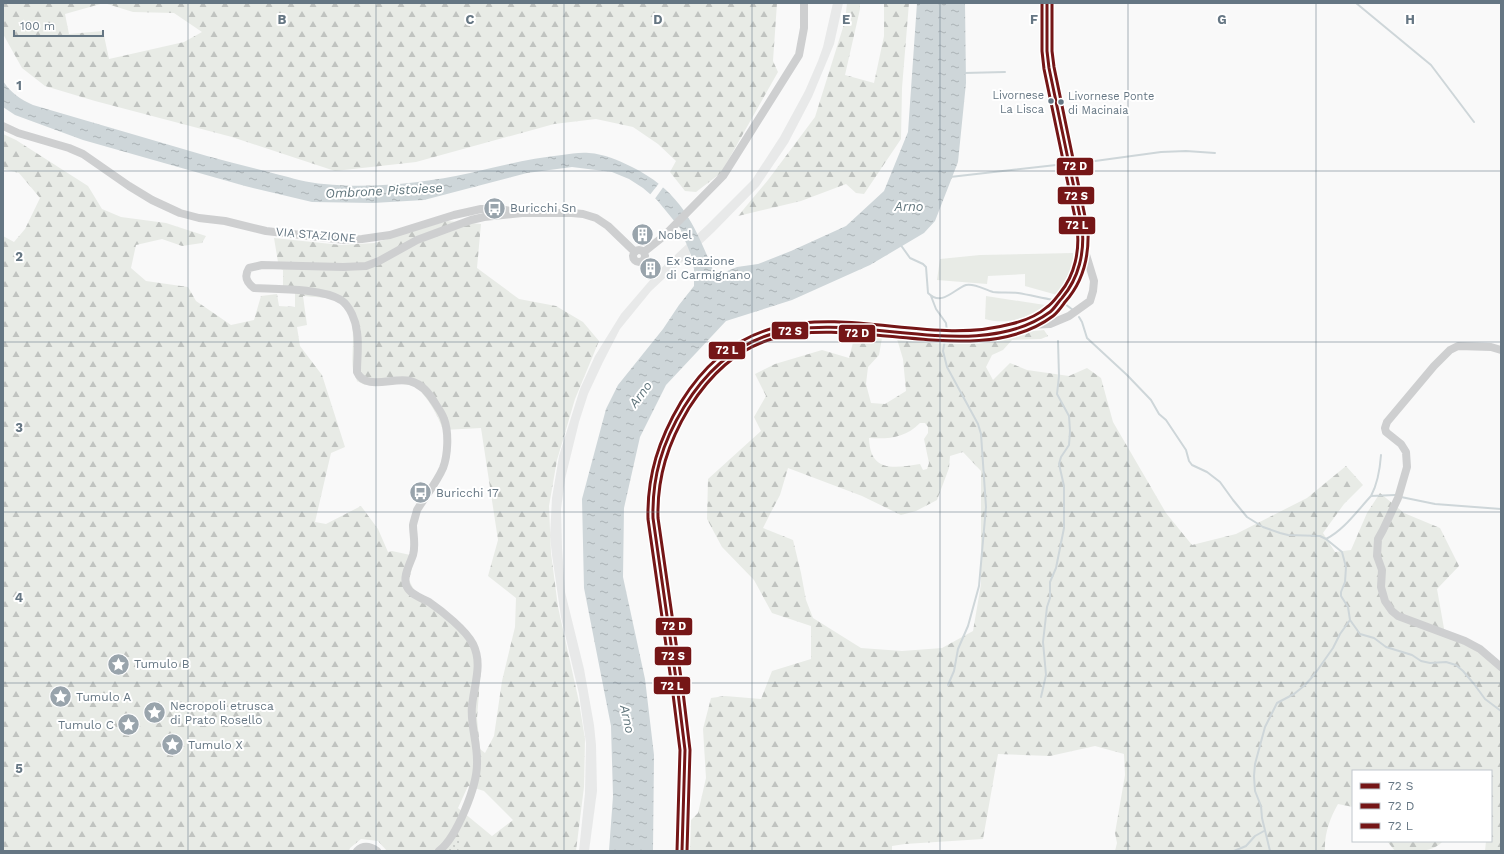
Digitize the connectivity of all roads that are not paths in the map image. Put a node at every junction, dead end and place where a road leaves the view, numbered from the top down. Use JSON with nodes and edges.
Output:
{"nodes":[{"id":1,"x":804,"y":3,"type":"edge"},
{"id":2,"x":1047,"y":3,"type":"edge"},
{"id":3,"x":3,"y":126,"type":"edge"},
{"id":4,"x":522,"y":213,"type":"junction"},
{"id":5,"x":1083,"y":246,"type":"junction"},
{"id":6,"x":1025,"y":326,"type":"junction"},
{"id":7,"x":1501,"y":350,"type":"edge"},
{"id":8,"x":1501,"y":667,"type":"edge"},
{"id":9,"x":357,"y":851,"type":"edge"},
{"id":10,"x":377,"y":851,"type":"edge"},
{"id":11,"x":439,"y":851,"type":"edge"},
{"id":12,"x":682,"y":851,"type":"edge"}],
"edges":[{"from":1,"to":4,"type":"street","name":"VIA STAZIONE"},
{"from":2,"to":5,"type":"main road"},
{"from":3,"to":4,"type":"street","name":"VIA STAZIONE"},
{"from":4,"to":11,"type":"street"},
{"from":5,"to":6,"type":"main road"},
{"from":5,"to":6,"type":"street"},
{"from":6,"to":12,"type":"main road"},
{"from":7,"to":8,"type":"street"},
{"from":9,"to":10,"type":"street"}]}
